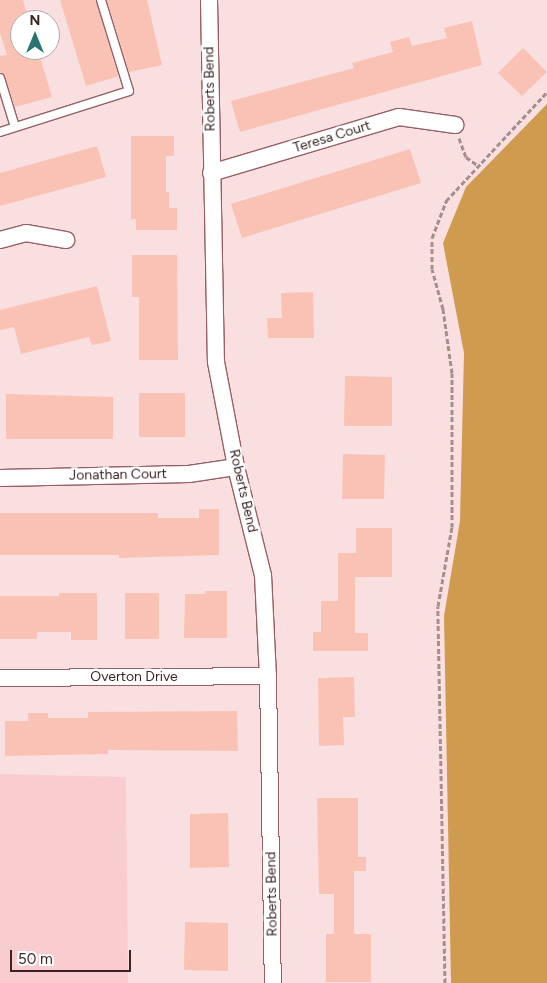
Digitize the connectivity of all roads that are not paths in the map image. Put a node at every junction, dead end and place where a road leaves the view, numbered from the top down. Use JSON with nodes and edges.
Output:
{"nodes":[{"id":1,"x":101,"y":0,"type":"edge"},
{"id":2,"x":209,"y":0,"type":"edge"},
{"id":3,"x":0,"y":78,"type":"edge"},
{"id":4,"x":455,"y":125,"type":"road end"},
{"id":5,"x":15,"y":127,"type":"junction"},
{"id":6,"x":0,"y":132,"type":"edge"},
{"id":7,"x":211,"y":173,"type":"junction"},
{"id":8,"x":0,"y":240,"type":"edge"},
{"id":9,"x":66,"y":240,"type":"dead end"},
{"id":10,"x":236,"y":467,"type":"junction"},
{"id":11,"x":0,"y":478,"type":"edge"},
{"id":12,"x":268,"y":676,"type":"junction"},
{"id":13,"x":0,"y":678,"type":"edge"},
{"id":14,"x":274,"y":983,"type":"edge"}],
"edges":[{"from":1,"to":5,"type":"lane"},
{"from":2,"to":7,"type":"street","name":"Roberts Bend"},
{"from":3,"to":5,"type":"lane"},
{"from":4,"to":7,"type":"street","name":"Teresa Court"},
{"from":5,"to":6,"type":"lane"},
{"from":7,"to":10,"type":"street","name":"Roberts Bend"},
{"from":8,"to":9,"type":"street"},
{"from":10,"to":11,"type":"street","name":"Jonathan Court"},
{"from":10,"to":12,"type":"street","name":"Roberts Bend"},
{"from":12,"to":13,"type":"street","name":"Overton Drive"},
{"from":12,"to":14,"type":"street","name":"Roberts Bend"}]}
